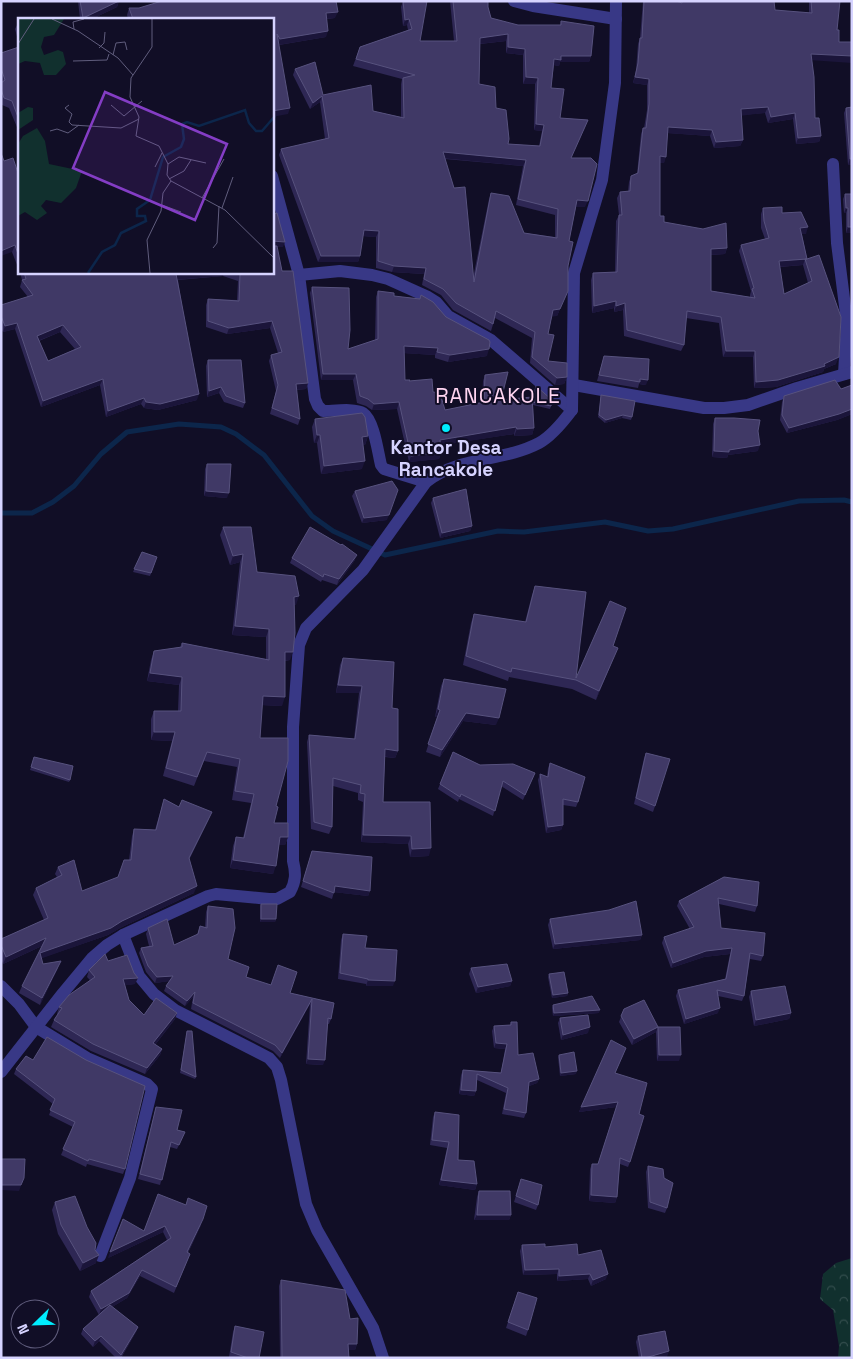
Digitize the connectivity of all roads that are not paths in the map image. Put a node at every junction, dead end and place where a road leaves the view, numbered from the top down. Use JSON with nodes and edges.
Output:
{"nodes":[{"id":1,"x":514,"y":1,"type":"edge"},
{"id":2,"x":616,"y":1,"type":"edge"},
{"id":3,"x":616,"y":19,"type":"junction"},
{"id":4,"x":833,"y":164,"type":"dead end"},
{"id":5,"x":274,"y":183,"type":"edge"},
{"id":6,"x":300,"y":275,"type":"junction"},
{"id":7,"x":848,"y":373,"type":"edge"},
{"id":8,"x":574,"y":385,"type":"junction"},
{"id":9,"x":572,"y":410,"type":"junction"},
{"id":10,"x":426,"y":482,"type":"junction"},
{"id":11,"x":123,"y":935,"type":"junction"},
{"id":12,"x":1,"y":986,"type":"edge"},
{"id":13,"x":36,"y":1027,"type":"junction"},
{"id":14,"x":1,"y":1072,"type":"edge"},
{"id":15,"x":100,"y":1256,"type":"edge"},
{"id":16,"x":382,"y":1358,"type":"edge"}],
"edges":[{"from":1,"to":3,"type":"street"},
{"from":2,"to":3,"type":"street"},
{"from":3,"to":8,"type":"street"},
{"from":4,"to":7,"type":"street"},
{"from":5,"to":6,"type":"street"},
{"from":6,"to":9,"type":"street"},
{"from":6,"to":10,"type":"street"},
{"from":7,"to":8,"type":"street"},
{"from":8,"to":9,"type":"street"},
{"from":9,"to":10,"type":"street"},
{"from":10,"to":11,"type":"street"},
{"from":11,"to":13,"type":"street"},
{"from":11,"to":16,"type":"street"},
{"from":12,"to":13,"type":"street"},
{"from":13,"to":14,"type":"street"},
{"from":13,"to":15,"type":"street"}]}
